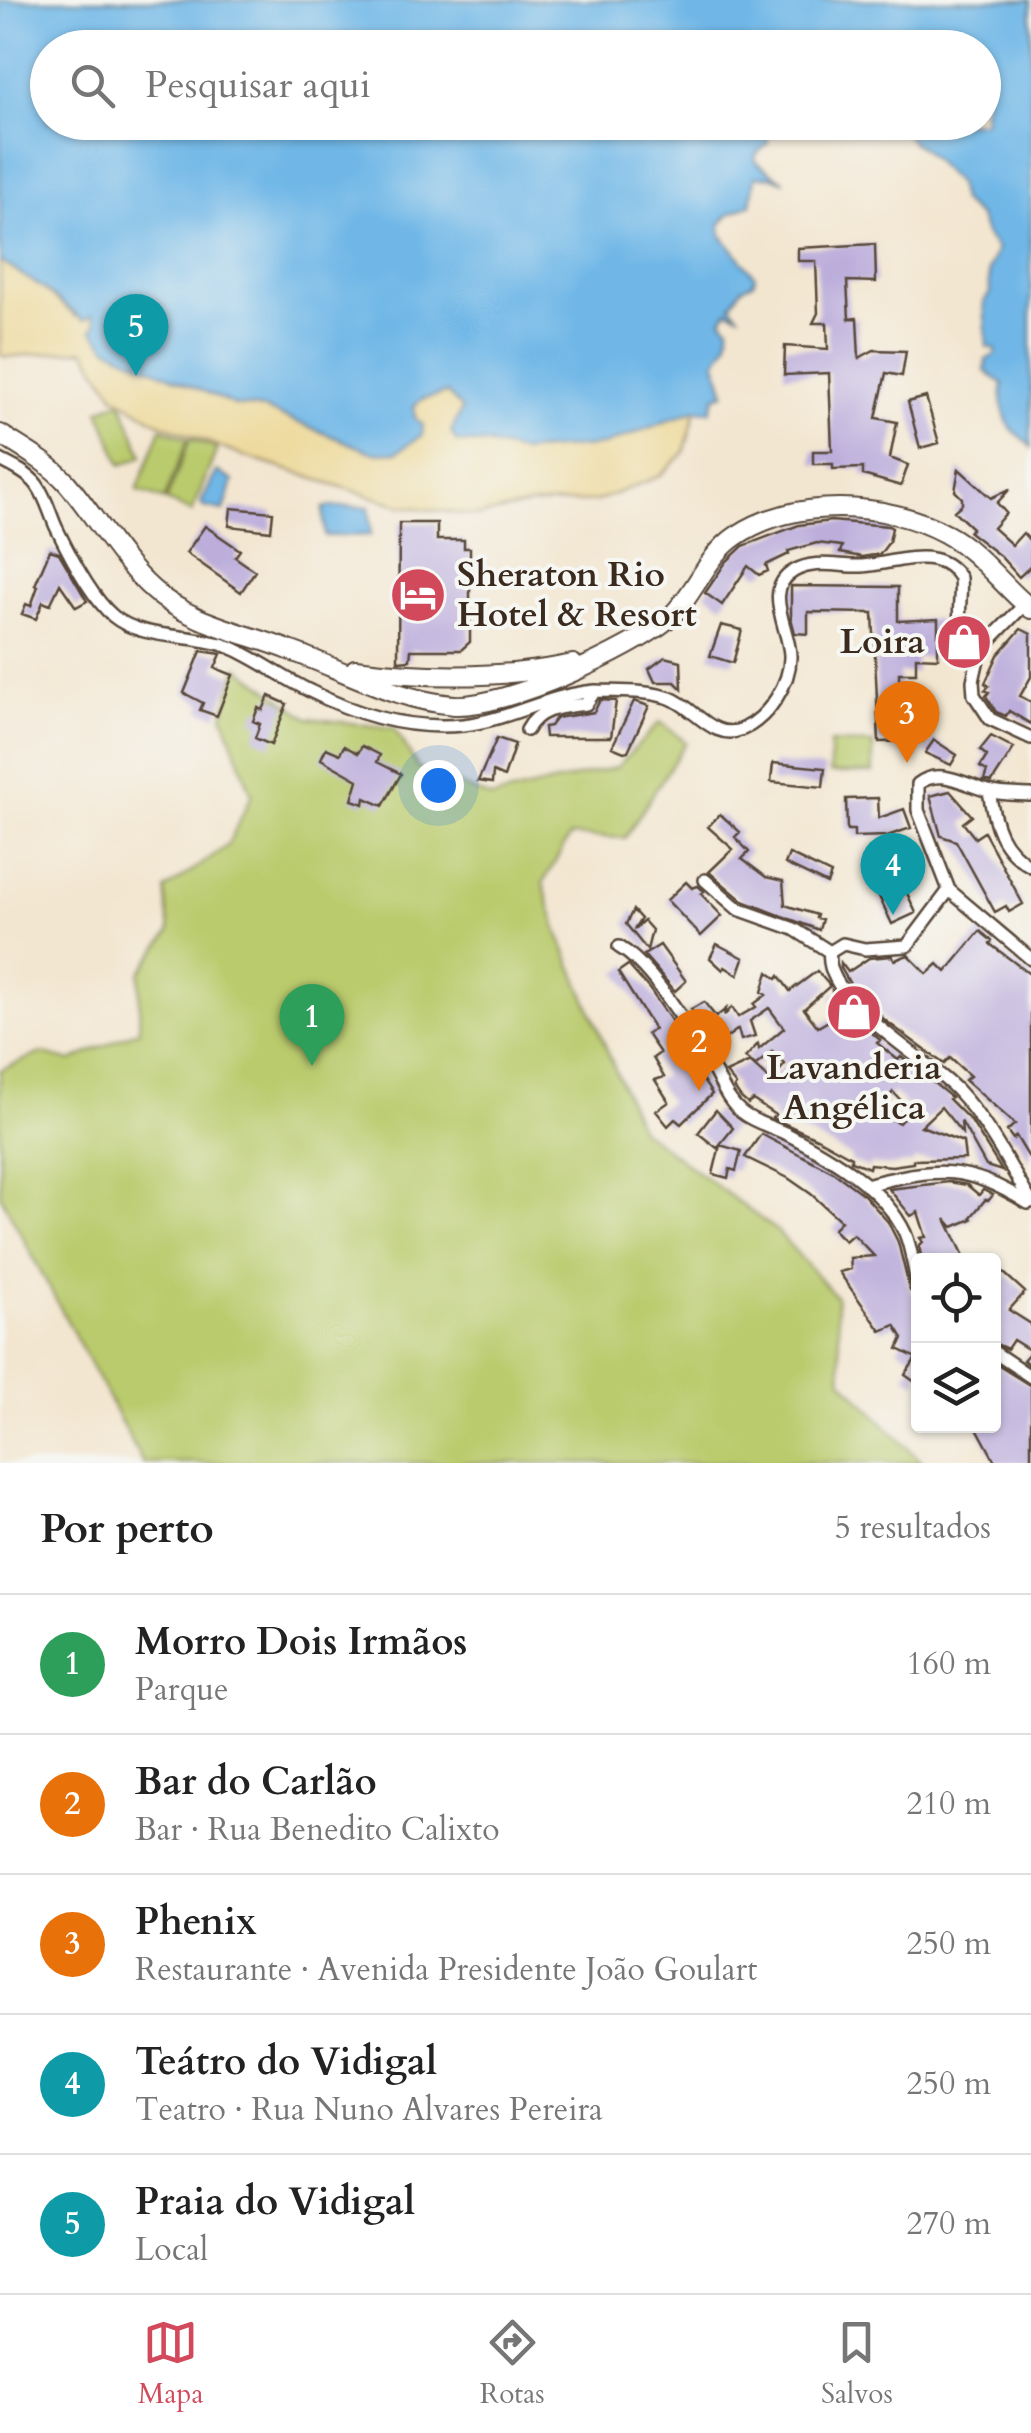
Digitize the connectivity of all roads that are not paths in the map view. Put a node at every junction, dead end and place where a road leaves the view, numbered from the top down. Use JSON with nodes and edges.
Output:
{"nodes":[{"id":1,"x":0,"y":434,"type":"edge"},
{"id":2,"x":0,"y":460,"type":"edge"},
{"id":3,"x":1028,"y":606,"type":"edge"},
{"id":4,"x":980,"y":650,"type":"junction"},
{"id":5,"x":599,"y":658,"type":"junction"},
{"id":6,"x":330,"y":666,"type":"junction"},
{"id":7,"x":479,"y":675,"type":"junction"},
{"id":8,"x":594,"y":691,"type":"junction"},
{"id":9,"x":508,"y":696,"type":"junction"},
{"id":10,"x":438,"y":703,"type":"junction"},
{"id":11,"x":527,"y":730,"type":"dead end"},
{"id":12,"x":1031,"y":738,"type":"edge"},
{"id":13,"x":989,"y":792,"type":"junction"},
{"id":14,"x":1031,"y":794,"type":"edge"},
{"id":15,"x":1031,"y":866,"type":"edge"},
{"id":16,"x":705,"y":880,"type":"dead end"},
{"id":17,"x":949,"y":890,"type":"junction"},
{"id":18,"x":619,"y":947,"type":"dead end"},
{"id":19,"x":830,"y":952,"type":"junction"},
{"id":20,"x":1031,"y":959,"type":"edge"},
{"id":21,"x":866,"y":1185,"type":"junction"},
{"id":22,"x":1031,"y":1204,"type":"edge"},
{"id":23,"x":911,"y":1255,"type":"edge"},
{"id":24,"x":1001,"y":1357,"type":"edge"},
{"id":25,"x":1031,"y":1377,"type":"edge"}],
"edges":[{"from":1,"to":6,"type":"main road"},
{"from":2,"to":8,"type":"street"},
{"from":3,"to":4,"type":"street"},
{"from":3,"to":5,"type":"main road"},
{"from":4,"to":8,"type":"street"},
{"from":4,"to":12,"type":"street"},
{"from":5,"to":7,"type":"main road"},
{"from":5,"to":9,"type":"main road"},
{"from":6,"to":7,"type":"main road"},
{"from":6,"to":10,"type":"main road"},
{"from":7,"to":9,"type":"main road"},
{"from":7,"to":10,"type":"main road"},
{"from":8,"to":11,"type":"street"},
{"from":9,"to":10,"type":"main road"},
{"from":13,"to":14,"type":"street"},
{"from":13,"to":15,"type":"street"},
{"from":13,"to":17,"type":"street"},
{"from":16,"to":19,"type":"street"},
{"from":17,"to":19,"type":"street"},
{"from":17,"to":20,"type":"street"},
{"from":18,"to":21,"type":"street"},
{"from":19,"to":22,"type":"street"},
{"from":21,"to":22,"type":"street"},
{"from":21,"to":23,"type":"street"},
{"from":24,"to":25,"type":"street"}]}
